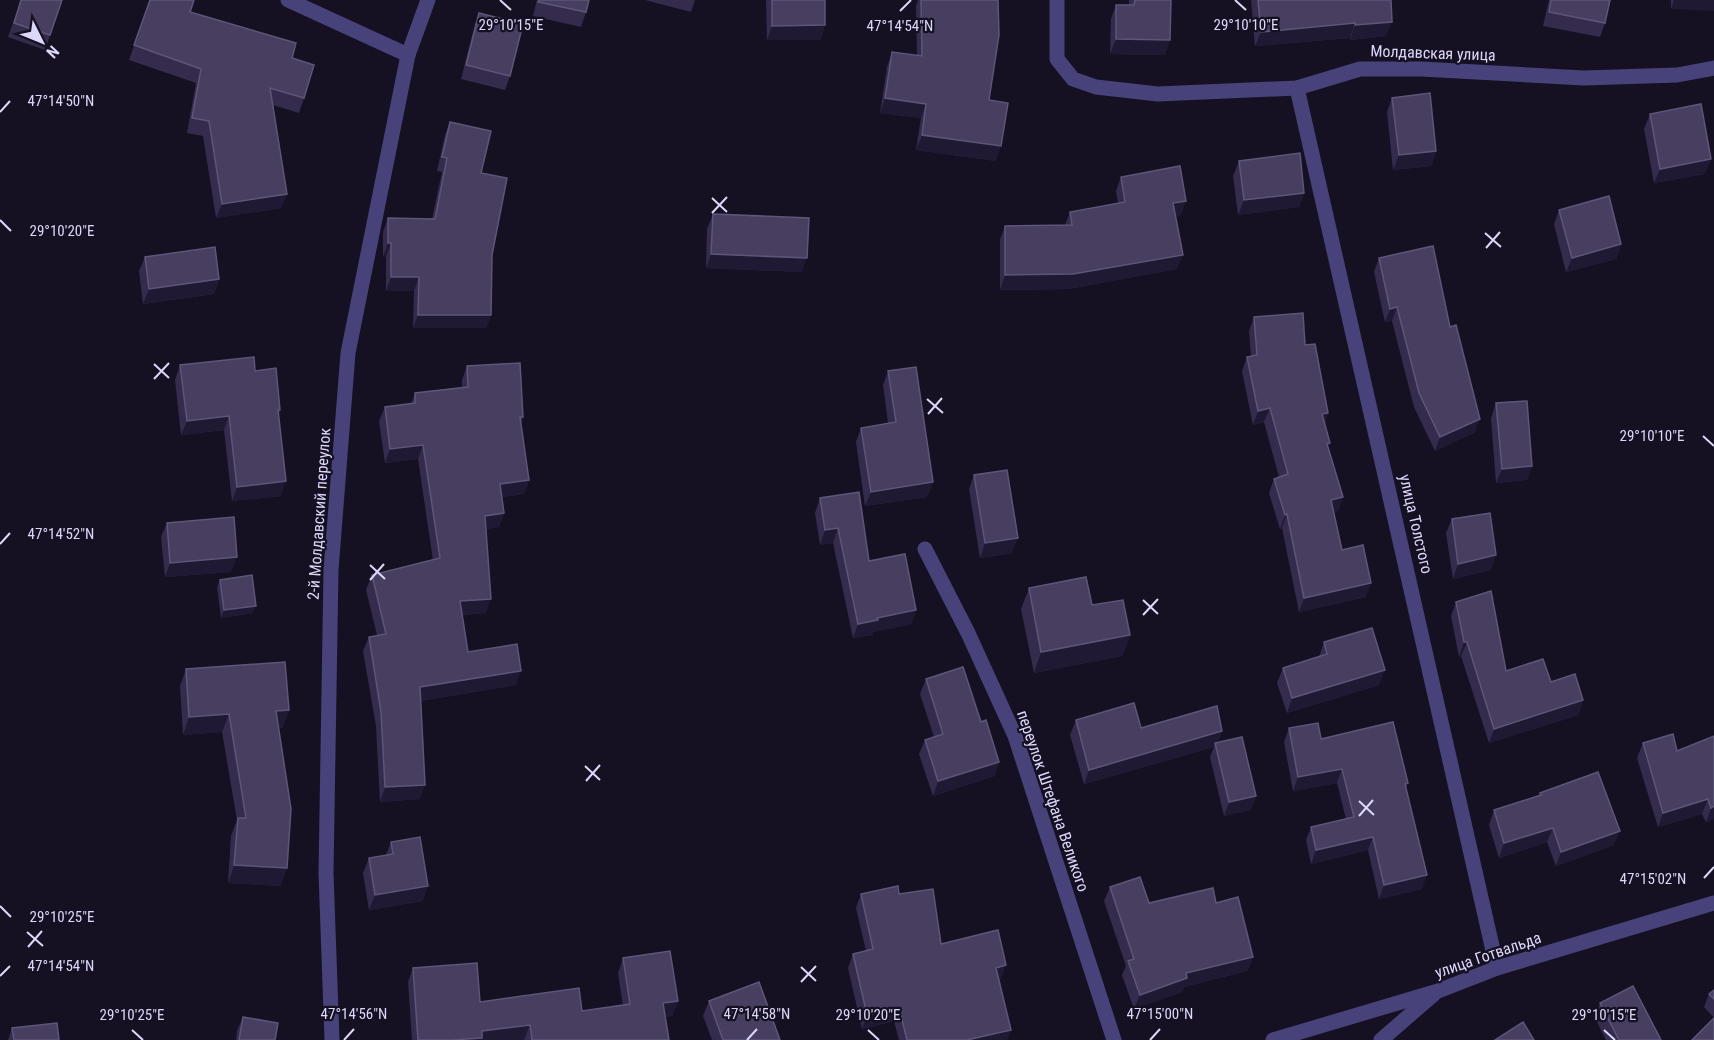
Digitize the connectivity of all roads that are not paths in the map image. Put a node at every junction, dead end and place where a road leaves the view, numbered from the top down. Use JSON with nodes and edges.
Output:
{"nodes":[{"id":1,"x":288,"y":0,"type":"edge"},
{"id":2,"x":428,"y":0,"type":"edge"},
{"id":3,"x":1057,"y":0,"type":"edge"},
{"id":4,"x":408,"y":55,"type":"junction"},
{"id":5,"x":1714,"y":68,"type":"edge"},
{"id":6,"x":1297,"y":88,"type":"junction"},
{"id":7,"x":925,"y":549,"type":"dead end"},
{"id":8,"x":1714,"y":903,"type":"edge"},
{"id":9,"x":1497,"y":968,"type":"junction"},
{"id":10,"x":1438,"y":990,"type":"junction"},
{"id":11,"x":332,"y":1040,"type":"edge"},
{"id":12,"x":1114,"y":1040,"type":"edge"},
{"id":13,"x":1274,"y":1040,"type":"edge"},
{"id":14,"x":1381,"y":1040,"type":"edge"}],
"edges":[{"from":1,"to":4,"type":"street"},
{"from":2,"to":4,"type":"street","name":"2-й Молдавский переулок"},
{"from":3,"to":6,"type":"street","name":"Молдавская улица"},
{"from":4,"to":11,"type":"street","name":"2-й Молдавский переулок"},
{"from":5,"to":6,"type":"street","name":"Молдавская улица"},
{"from":6,"to":9,"type":"street","name":"улица Толстого"},
{"from":7,"to":12,"type":"street","name":"переулок Штефана Великого"},
{"from":8,"to":9,"type":"street","name":"улица Готвальда"},
{"from":9,"to":10,"type":"street","name":"улица Готвальда"},
{"from":10,"to":13,"type":"street","name":"улица Готвальда"},
{"from":10,"to":14,"type":"street"}]}
